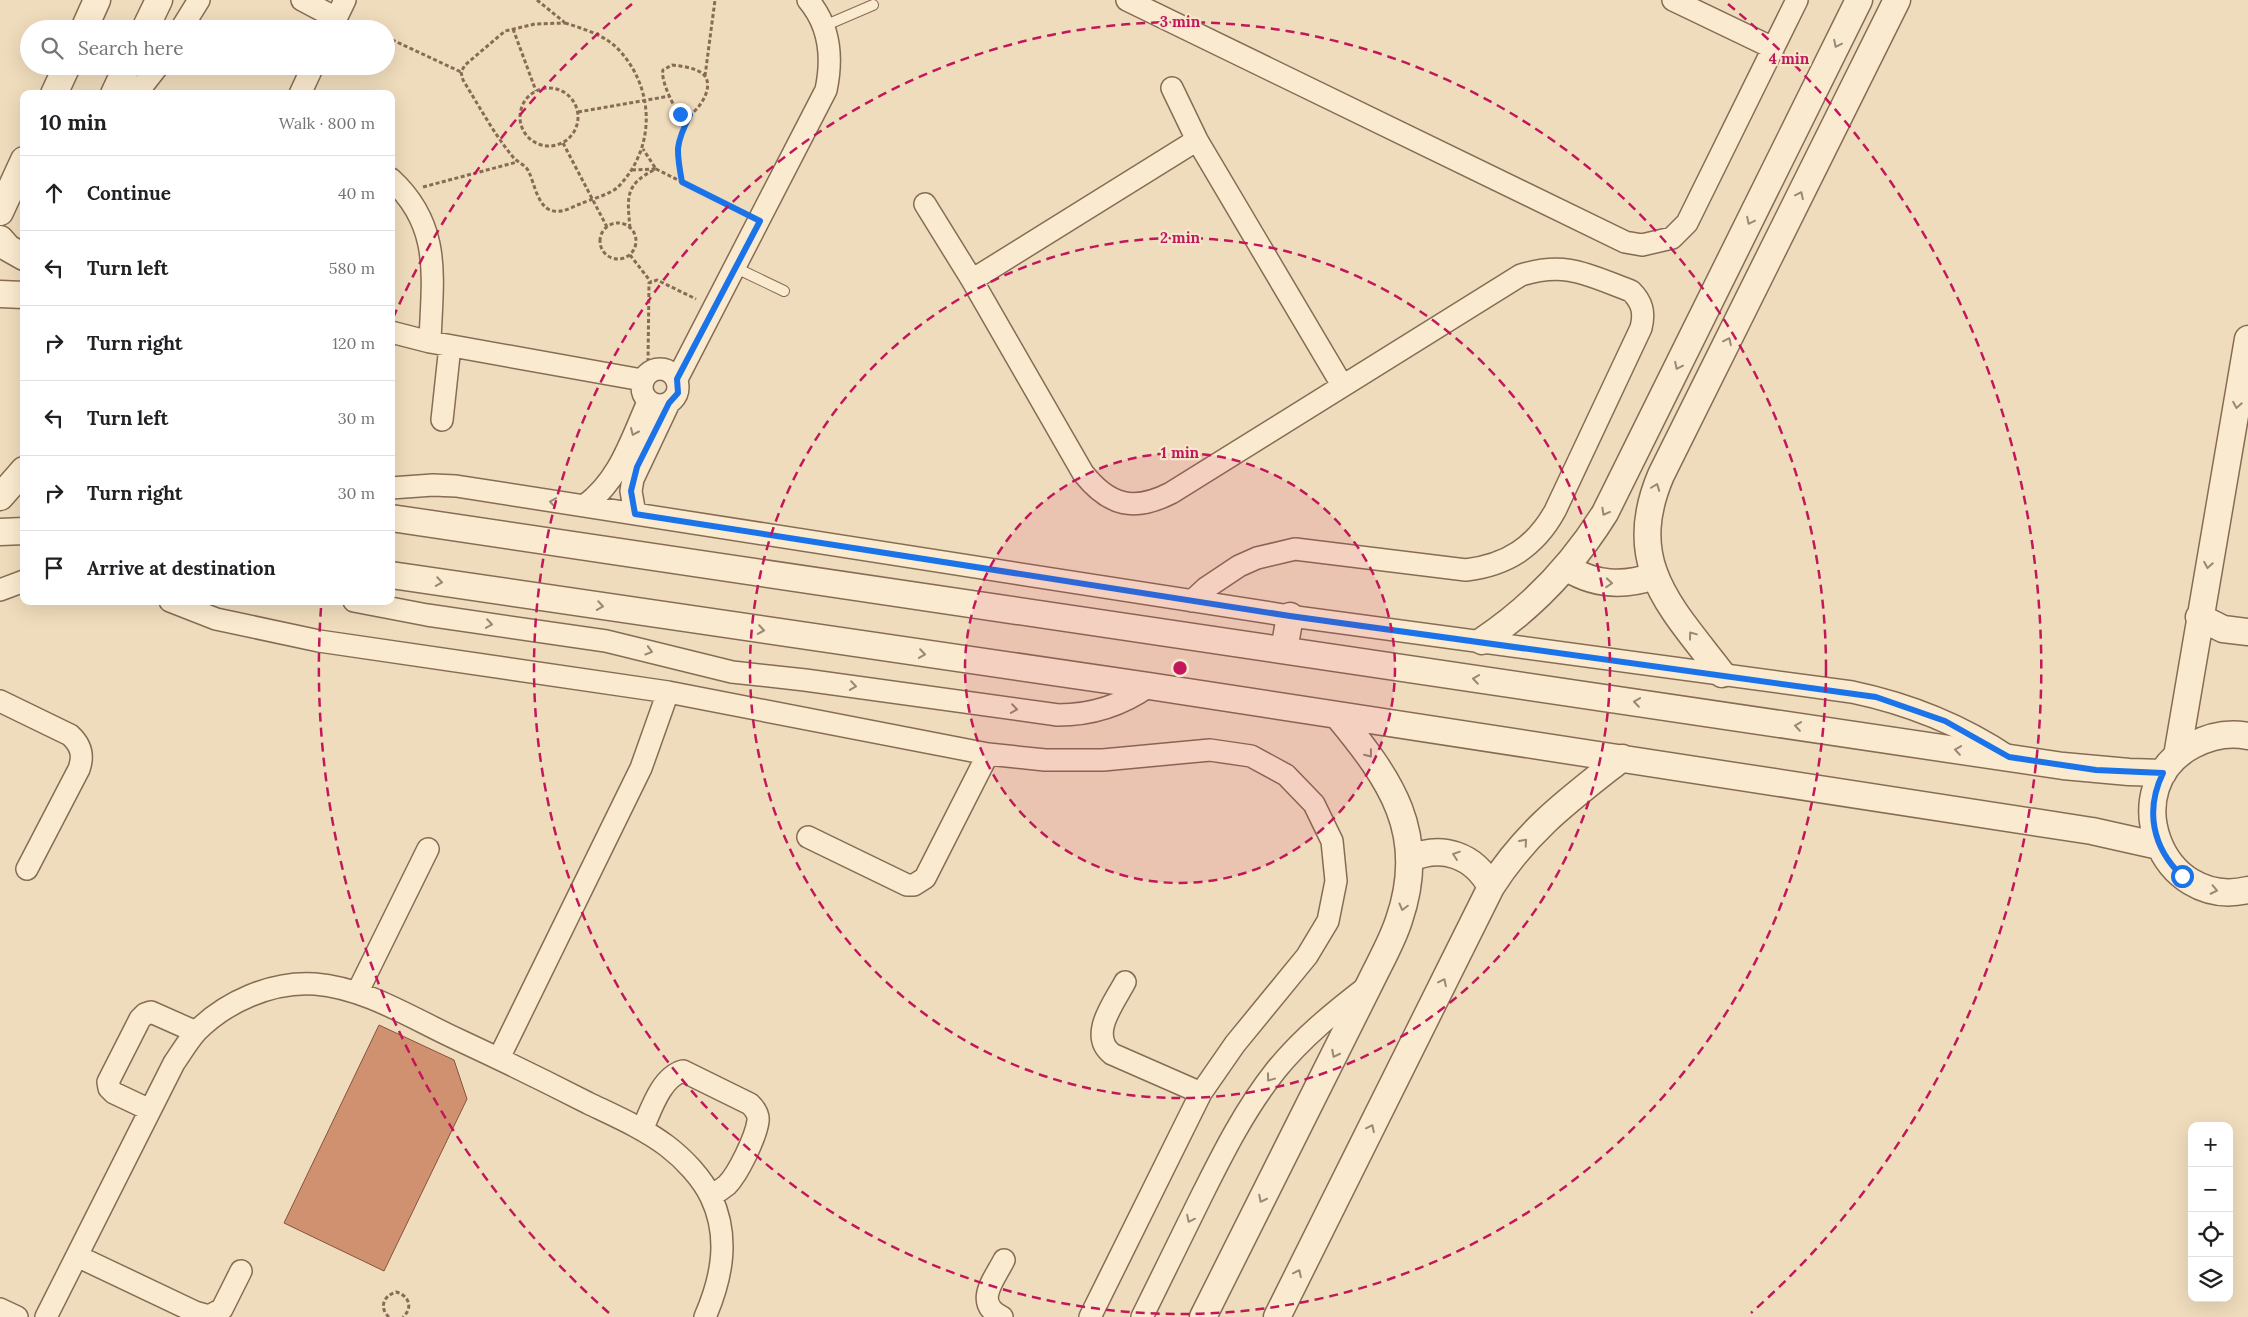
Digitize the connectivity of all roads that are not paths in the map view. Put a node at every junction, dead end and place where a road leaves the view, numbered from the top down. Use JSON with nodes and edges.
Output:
{"nodes":[{"id":1,"x":97,"y":0,"type":"edge"},
{"id":2,"x":159,"y":0,"type":"edge"},
{"id":3,"x":199,"y":0,"type":"edge"},
{"id":4,"x":302,"y":0,"type":"edge"},
{"id":5,"x":808,"y":0,"type":"edge"},
{"id":6,"x":1127,"y":0,"type":"edge"},
{"id":7,"x":1673,"y":0,"type":"edge"},
{"id":8,"x":1797,"y":0,"type":"edge"},
{"id":9,"x":1859,"y":0,"type":"edge"},
{"id":10,"x":1897,"y":0,"type":"edge"},
{"id":11,"x":873,"y":5,"type":"dead end"},
{"id":12,"x":338,"y":16,"type":"edge"},
{"id":13,"x":88,"y":20,"type":"edge"},
{"id":14,"x":149,"y":20,"type":"edge"},
{"id":15,"x":187,"y":20,"type":"edge"},
{"id":16,"x":824,"y":26,"type":"junction"},
{"id":17,"x":1773,"y":48,"type":"junction"},
{"id":18,"x":63,"y":75,"type":"edge"},
{"id":19,"x":123,"y":75,"type":"edge"},
{"id":20,"x":151,"y":75,"type":"edge"},
{"id":21,"x":309,"y":75,"type":"edge"},
{"id":22,"x":1172,"y":88,"type":"dead end"},
{"id":23,"x":56,"y":90,"type":"edge"},
{"id":24,"x":116,"y":90,"type":"edge"},
{"id":25,"x":139,"y":90,"type":"edge"},
{"id":26,"x":302,"y":90,"type":"edge"},
{"id":27,"x":1197,"y":140,"type":"junction"},
{"id":28,"x":20,"y":169,"type":"edge"},
{"id":29,"x":398,"y":185,"type":"edge"},
{"id":30,"x":925,"y":204,"type":"dead end"},
{"id":31,"x":0,"y":212,"type":"edge"},
{"id":32,"x":0,"y":239,"type":"edge"},
{"id":33,"x":20,"y":255,"type":"edge"},
{"id":34,"x":736,"y":268,"type":"junction"},
{"id":35,"x":972,"y":280,"type":"junction"},
{"id":36,"x":784,"y":291,"type":"dead end"},
{"id":37,"x":0,"y":294,"type":"edge"},
{"id":38,"x":20,"y":295,"type":"edge"},
{"id":39,"x":395,"y":333,"type":"edge"},
{"id":40,"x":2248,"y":339,"type":"edge"},
{"id":41,"x":440,"y":344,"type":"junction"},
{"id":42,"x":645,"y":376,"type":"junction"},
{"id":43,"x":677,"y":379,"type":"junction"},
{"id":44,"x":1342,"y":385,"type":"junction"},
{"id":45,"x":659,"y":403,"type":"junction"},
{"id":46,"x":442,"y":420,"type":"dead end"},
{"id":47,"x":20,"y":474,"type":"edge"},
{"id":48,"x":395,"y":488,"type":"edge"},
{"id":49,"x":0,"y":496,"type":"edge"},
{"id":50,"x":584,"y":506,"type":"junction"},
{"id":51,"x":635,"y":514,"type":"junction"},
{"id":52,"x":395,"y":519,"type":"edge"},
{"id":53,"x":20,"y":531,"type":"edge"},
{"id":54,"x":0,"y":532,"type":"edge"},
{"id":55,"x":1566,"y":568,"type":"junction"},
{"id":56,"x":395,"y":576,"type":"edge"},
{"id":57,"x":1654,"y":576,"type":"junction"},
{"id":58,"x":20,"y":582,"type":"edge"},
{"id":59,"x":0,"y":590,"type":"edge"},
{"id":60,"x":1192,"y":601,"type":"junction"},
{"id":61,"x":180,"y":605,"type":"edge"},
{"id":62,"x":375,"y":605,"type":"edge"},
{"id":63,"x":1290,"y":616,"type":"junction"},
{"id":64,"x":2199,"y":617,"type":"junction"},
{"id":65,"x":2248,"y":632,"type":"edge"},
{"id":66,"x":1482,"y":641,"type":"junction"},
{"id":67,"x":1284,"y":650,"type":"junction"},
{"id":68,"x":1722,"y":674,"type":"junction"},
{"id":69,"x":1149,"y":686,"type":"junction"},
{"id":70,"x":668,"y":692,"type":"junction"},
{"id":71,"x":0,"y":701,"type":"edge"},
{"id":72,"x":1338,"y":716,"type":"junction"},
{"id":73,"x":2248,"y":736,"type":"edge"},
{"id":74,"x":988,"y":754,"type":"junction"},
{"id":75,"x":2009,"y":757,"type":"junction"},
{"id":76,"x":1622,"y":758,"type":"junction"},
{"id":77,"x":2170,"y":764,"type":"junction"},
{"id":78,"x":808,"y":837,"type":"dead end"},
{"id":79,"x":2159,"y":846,"type":"junction"},
{"id":80,"x":428,"y":849,"type":"dead end"},
{"id":81,"x":1408,"y":859,"type":"junction"},
{"id":82,"x":27,"y":869,"type":"dead end"},
{"id":83,"x":1491,"y":887,"type":"junction"},
{"id":84,"x":2248,"y":890,"type":"edge"},
{"id":85,"x":1125,"y":982,"type":"dead end"},
{"id":86,"x":1369,"y":985,"type":"junction"},
{"id":87,"x":357,"y":992,"type":"junction"},
{"id":88,"x":196,"y":1032,"type":"junction"},
{"id":89,"x":499,"y":1058,"type":"junction"},
{"id":90,"x":1201,"y":1093,"type":"junction"},
{"id":91,"x":150,"y":1110,"type":"junction"},
{"id":92,"x":642,"y":1130,"type":"junction"},
{"id":93,"x":711,"y":1196,"type":"junction"},
{"id":94,"x":77,"y":1256,"type":"junction"},
{"id":95,"x":1004,"y":1260,"type":"dead end"},
{"id":96,"x":241,"y":1271,"type":"dead end"},
{"id":97,"x":0,"y":1309,"type":"edge"},
{"id":98,"x":17,"y":1317,"type":"edge"},
{"id":99,"x":46,"y":1317,"type":"edge"},
{"id":100,"x":705,"y":1317,"type":"edge"},
{"id":101,"x":1002,"y":1317,"type":"edge"},
{"id":102,"x":1090,"y":1317,"type":"edge"},
{"id":103,"x":1142,"y":1317,"type":"edge"},
{"id":104,"x":1203,"y":1317,"type":"edge"},
{"id":105,"x":1277,"y":1317,"type":"edge"}],
"edges":[{"from":1,"to":13,"type":"street"},
{"from":2,"to":14,"type":"street"},
{"from":3,"to":15,"type":"street"},
{"from":4,"to":12,"type":"street"},
{"from":5,"to":16,"type":"street"},
{"from":6,"to":17,"type":"street"},
{"from":7,"to":17,"type":"street"},
{"from":8,"to":17,"type":"street"},
{"from":9,"to":55,"type":"street","one_way":true},
{"from":57,"to":10,"type":"street","one_way":true},
{"from":11,"to":16,"type":"lane"},
{"from":16,"to":34,"type":"street"},
{"from":18,"to":23,"type":"street"},
{"from":19,"to":24,"type":"street"},
{"from":20,"to":25,"type":"street"},
{"from":21,"to":26,"type":"street"},
{"from":22,"to":27,"type":"street"},
{"from":27,"to":35,"type":"street"},
{"from":27,"to":44,"type":"street"},
{"from":28,"to":31,"type":"street"},
{"from":29,"to":41,"type":"street"},
{"from":30,"to":35,"type":"street"},
{"from":32,"to":33,"type":"street"},
{"from":34,"to":36,"type":"lane"},
{"from":34,"to":43,"type":"street"},
{"from":35,"to":44,"type":"street"},
{"from":37,"to":38,"type":"street"},
{"from":39,"to":41,"type":"street"},
{"from":40,"to":64,"type":"street","one_way":true},
{"from":41,"to":42,"type":"street"},
{"from":41,"to":46,"type":"street"},
{"from":42,"to":43,"type":"street"},
{"from":42,"to":45,"type":"street"},
{"from":43,"to":45,"type":"street"},
{"from":44,"to":60,"type":"street"},
{"from":45,"to":50,"type":"street","one_way":true},
{"from":45,"to":51,"type":"street"},
{"from":47,"to":49,"type":"street"},
{"from":50,"to":48,"type":"street","one_way":true},
{"from":50,"to":51,"type":"street"},
{"from":51,"to":60,"type":"street"},
{"from":52,"to":67,"type":"street"},
{"from":53,"to":54,"type":"street"},
{"from":55,"to":57,"type":"street","one_way":true},
{"from":55,"to":66,"type":"street"},
{"from":56,"to":69,"type":"street","one_way":true},
{"from":68,"to":57,"type":"street","one_way":true},
{"from":58,"to":59,"type":"street"},
{"from":60,"to":63,"type":"street"},
{"from":61,"to":70,"type":"street"},
{"from":62,"to":69,"type":"street","one_way":true},
{"from":63,"to":66,"type":"street"},
{"from":63,"to":67,"type":"street"},
{"from":64,"to":65,"type":"street"},
{"from":64,"to":77,"type":"street"},
{"from":66,"to":68,"type":"street"},
{"from":75,"to":67,"type":"street","one_way":true},
{"from":68,"to":75,"type":"street"},
{"from":69,"to":72,"type":"street"},
{"from":70,"to":74,"type":"street"},
{"from":70,"to":89,"type":"street"},
{"from":71,"to":82,"type":"street"},
{"from":72,"to":76,"type":"street"},
{"from":72,"to":81,"type":"street","one_way":true},
{"from":73,"to":77,"type":"street"},
{"from":74,"to":78,"type":"street"},
{"from":74,"to":90,"type":"street"},
{"from":75,"to":77,"type":"street"},
{"from":76,"to":79,"type":"street"},
{"from":83,"to":76,"type":"street","one_way":true},
{"from":77,"to":79,"type":"street"},
{"from":79,"to":84,"type":"street","one_way":true},
{"from":80,"to":87,"type":"street"},
{"from":83,"to":81,"type":"street","one_way":true},
{"from":81,"to":86,"type":"street","one_way":true},
{"from":105,"to":83,"type":"street","one_way":true},
{"from":85,"to":90,"type":"street"},
{"from":86,"to":103,"type":"street","one_way":true},
{"from":86,"to":104,"type":"street","one_way":true},
{"from":87,"to":88,"type":"street"},
{"from":87,"to":89,"type":"street"},
{"from":88,"to":91,"type":"street"},
{"from":88,"to":91,"type":"street"},
{"from":89,"to":92,"type":"street"},
{"from":90,"to":102,"type":"street"},
{"from":91,"to":94,"type":"street"},
{"from":92,"to":93,"type":"street"},
{"from":92,"to":93,"type":"street"},
{"from":93,"to":100,"type":"street"},
{"from":94,"to":96,"type":"street"},
{"from":94,"to":99,"type":"street"},
{"from":95,"to":101,"type":"street"},
{"from":97,"to":98,"type":"street"}]}
